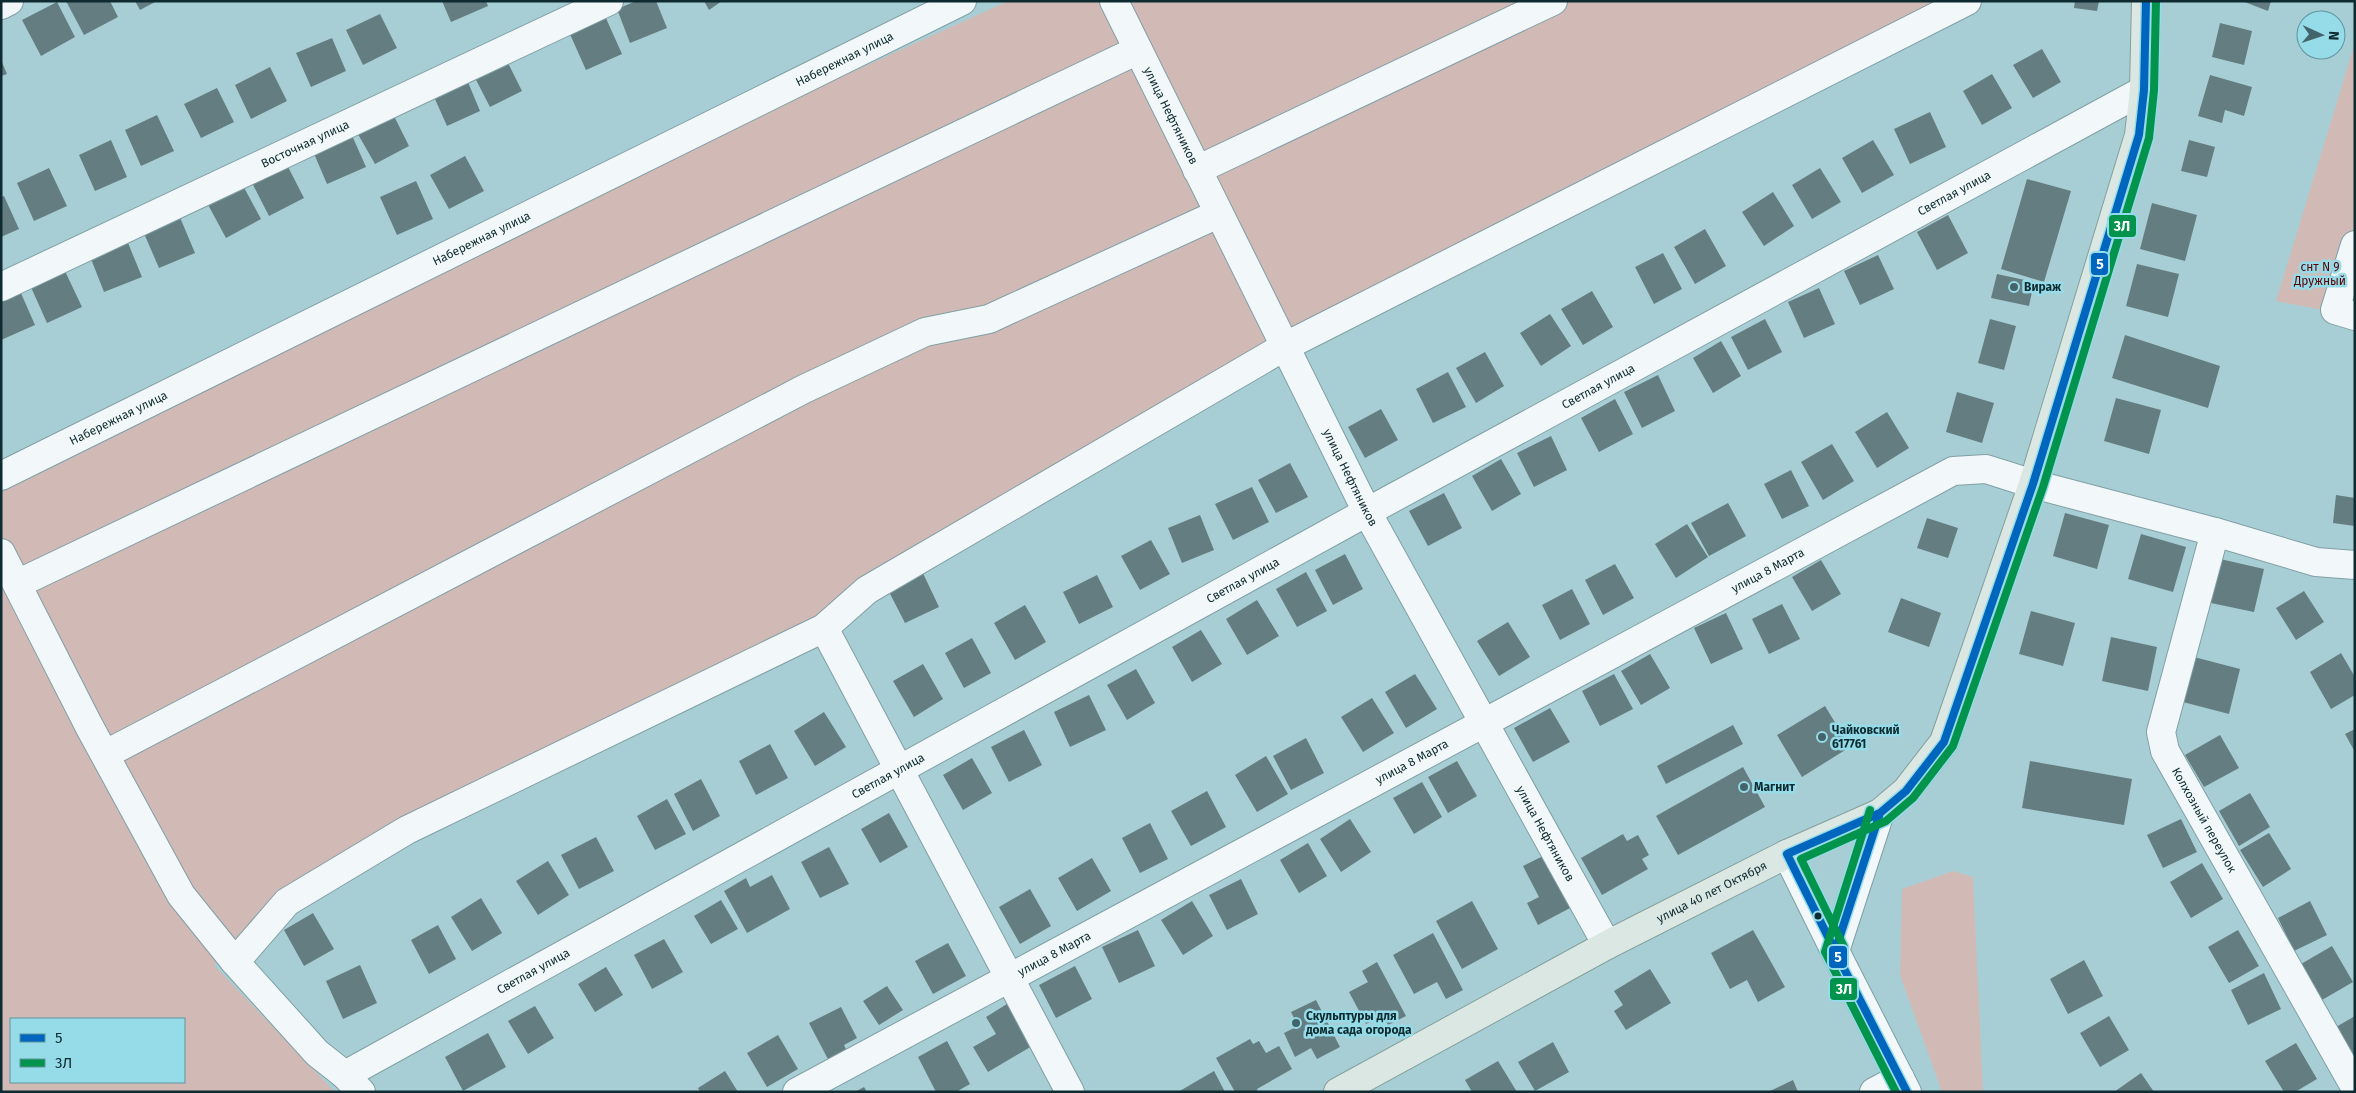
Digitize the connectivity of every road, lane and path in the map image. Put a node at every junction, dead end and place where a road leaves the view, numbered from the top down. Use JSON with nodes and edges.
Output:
{"nodes":[{"id":1,"x":9,"y":1,"type":"edge"},
{"id":2,"x":610,"y":1,"type":"edge"},
{"id":3,"x":962,"y":1,"type":"edge"},
{"id":4,"x":1553,"y":1,"type":"edge"},
{"id":5,"x":1967,"y":1,"type":"edge"},
{"id":6,"x":2146,"y":1,"type":"edge"},
{"id":7,"x":1120,"y":3,"type":"edge"},
{"id":8,"x":1,"y":5,"type":"edge"},
{"id":9,"x":1138,"y":50,"type":"junction"},
{"id":10,"x":2144,"y":90,"type":"junction"},
{"id":11,"x":1197,"y":170,"type":"junction"},
{"id":12,"x":1218,"y":214,"type":"junction"},
{"id":13,"x":2355,"y":245,"type":"edge"},
{"id":14,"x":1,"y":287,"type":"edge"},
{"id":15,"x":2355,"y":316,"type":"edge"},
{"id":16,"x":1284,"y":347,"type":"junction"},
{"id":17,"x":1,"y":476,"type":"edge"},
{"id":18,"x":2032,"y":484,"type":"junction"},
{"id":19,"x":1367,"y":512,"type":"junction"},
{"id":20,"x":2215,"y":532,"type":"junction"},
{"id":21,"x":1,"y":553,"type":"edge"},
{"id":22,"x":2355,"y":565,"type":"edge"},
{"id":23,"x":17,"y":584,"type":"junction"},
{"id":24,"x":824,"y":628,"type":"junction"},
{"id":25,"x":1484,"y":724,"type":"junction"},
{"id":26,"x":106,"y":754,"type":"junction"},
{"id":27,"x":899,"y":770,"type":"junction"},
{"id":28,"x":1880,"y":812,"type":"junction"},
{"id":29,"x":1787,"y":854,"type":"junction"},
{"id":30,"x":1607,"y":945,"type":"junction"},
{"id":31,"x":1835,"y":951,"type":"junction"},
{"id":32,"x":235,"y":962,"type":"junction"},
{"id":33,"x":1009,"y":977,"type":"junction"},
{"id":34,"x":353,"y":1083,"type":"edge"},
{"id":35,"x":1903,"y":1085,"type":"edge"},
{"id":36,"x":2355,"y":1087,"type":"edge"},
{"id":37,"x":797,"y":1092,"type":"edge"},
{"id":38,"x":1070,"y":1092,"type":"edge"},
{"id":39,"x":1338,"y":1092,"type":"edge"},
{"id":40,"x":1874,"y":1092,"type":"edge"}],
"edges":[{"from":1,"to":8,"type":"street"},
{"from":2,"to":14,"type":"street","name":"Восточная улица"},
{"from":3,"to":17,"type":"street","name":"Набережная улица"},
{"from":4,"to":11,"type":"street"},
{"from":5,"to":16,"type":"street"},
{"from":6,"to":10,"type":"main road","name":"улица 40 лет Октября"},
{"from":7,"to":9,"type":"street","name":"улица Нефтяников"},
{"from":9,"to":11,"type":"street","name":"улица Нефтяников"},
{"from":9,"to":23,"type":"street"},
{"from":10,"to":18,"type":"main road","name":"улица 40 лет Октября"},
{"from":10,"to":19,"type":"street","name":"Светлая улица"},
{"from":11,"to":12,"type":"street","name":"улица Нефтяников"},
{"from":12,"to":16,"type":"street","name":"улица Нефтяников"},
{"from":12,"to":26,"type":"street"},
{"from":13,"to":15,"type":"street"},
{"from":16,"to":19,"type":"street","name":"улица Нефтяников"},
{"from":16,"to":24,"type":"street"},
{"from":18,"to":20,"type":"street","name":"улица 8 Марта"},
{"from":18,"to":25,"type":"street","name":"улица 8 Марта"},
{"from":18,"to":28,"type":"main road","name":"улица 40 лет Октября"},
{"from":19,"to":25,"type":"street","name":"улица Нефтяников"},
{"from":19,"to":27,"type":"street","name":"Светлая улица"},
{"from":20,"to":22,"type":"street","name":"улица 8 Марта"},
{"from":20,"to":36,"type":"street","name":"Колхозный переулок"},
{"from":21,"to":23,"type":"street"},
{"from":23,"to":26,"type":"street"},
{"from":24,"to":27,"type":"street"},
{"from":24,"to":32,"type":"street"},
{"from":25,"to":30,"type":"street","name":"улица Нефтяников"},
{"from":25,"to":33,"type":"street","name":"улица 8 Марта"},
{"from":26,"to":32,"type":"street"},
{"from":27,"to":33,"type":"street"},
{"from":27,"to":34,"type":"street","name":"Светлая улица"},
{"from":28,"to":29,"type":"main road","name":"улица 40 лет Октября"},
{"from":28,"to":31,"type":"street"},
{"from":29,"to":30,"type":"main road","name":"улица 40 лет Октября"},
{"from":29,"to":31,"type":"street"},
{"from":30,"to":39,"type":"main road","name":"улица 40 лет Октября"},
{"from":31,"to":35,"type":"street"},
{"from":32,"to":34,"type":"street"},
{"from":33,"to":37,"type":"street","name":"улица 8 Марта"},
{"from":33,"to":38,"type":"street"},
{"from":35,"to":40,"type":"street"}]}
